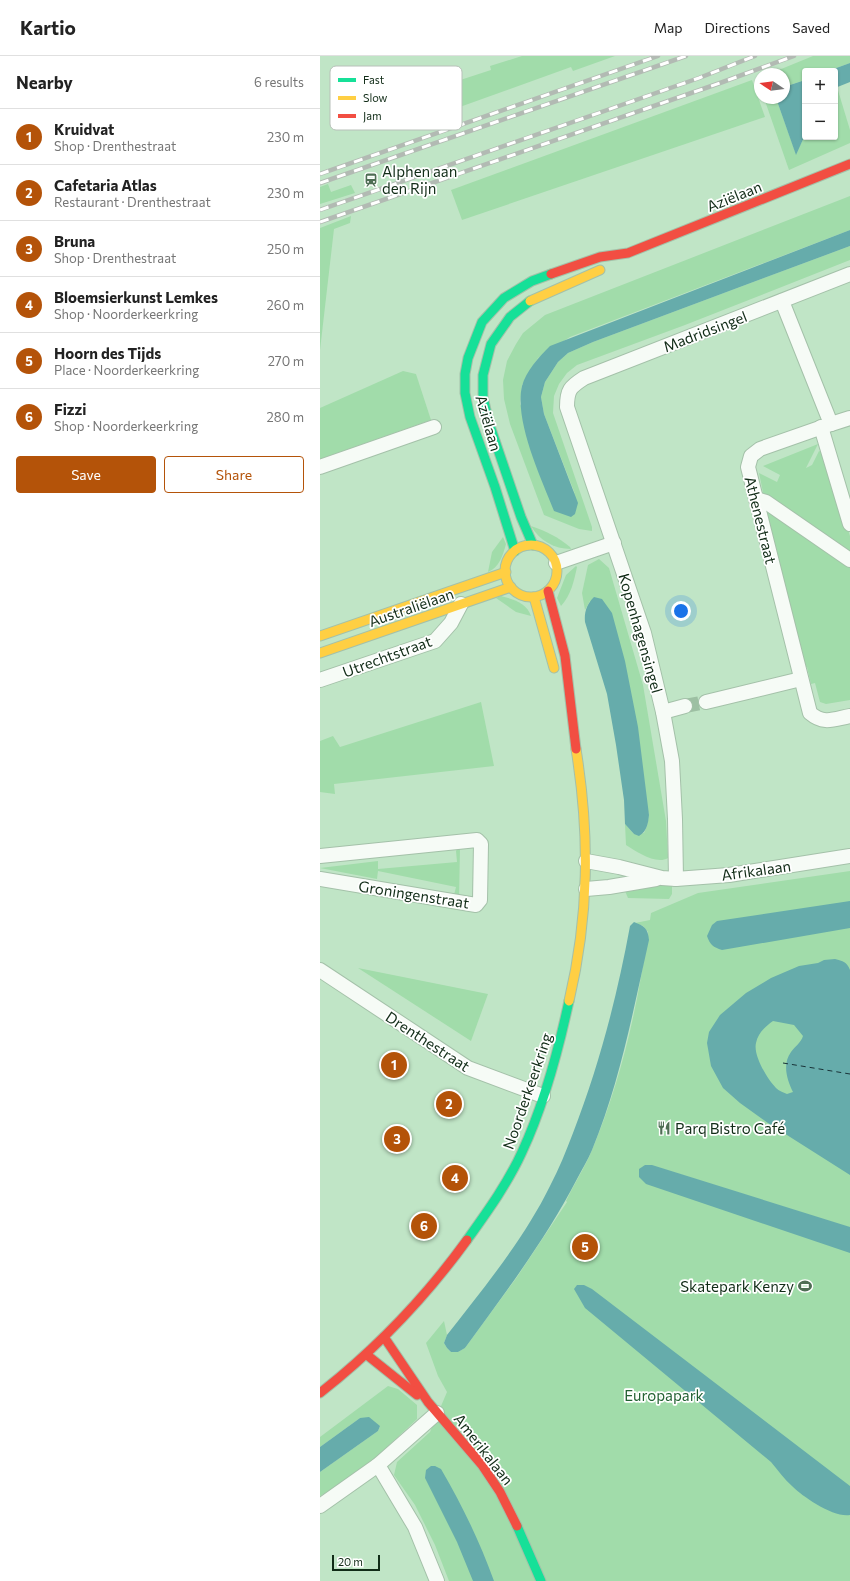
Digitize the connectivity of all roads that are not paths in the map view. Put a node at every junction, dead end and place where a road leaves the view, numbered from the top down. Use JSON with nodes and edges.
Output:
{"nodes":[{"id":1,"x":850,"y":164,"type":"edge"},
{"id":2,"x":628,"y":253,"type":"junction"},
{"id":3,"x":850,"y":274,"type":"edge"},
{"id":4,"x":782,"y":301,"type":"junction"},
{"id":5,"x":567,"y":396,"type":"joint"},
{"id":6,"x":850,"y":418,"type":"edge"},
{"id":7,"x":826,"y":426,"type":"junction"},
{"id":8,"x":434,"y":427,"type":"dead end"},
{"id":9,"x":320,"y":467,"type":"edge"},
{"id":10,"x":756,"y":499,"type":"junction"},
{"id":11,"x":850,"y":524,"type":"edge"},
{"id":12,"x":614,"y":543,"type":"junction"},
{"id":13,"x":533,"y":545,"type":"junction"},
{"id":14,"x":515,"y":551,"type":"junction"},
{"id":15,"x":850,"y":560,"type":"edge"},
{"id":16,"x":556,"y":563,"type":"junction"},
{"id":17,"x":506,"y":572,"type":"junction"},
{"id":18,"x":511,"y":587,"type":"junction"},
{"id":19,"x":548,"y":591,"type":"junction"},
{"id":20,"x":534,"y":597,"type":"junction"},
{"id":21,"x":461,"y":604,"type":"junction"},
{"id":22,"x":320,"y":636,"type":"edge"},
{"id":23,"x":320,"y":653,"type":"edge"},
{"id":24,"x":801,"y":679,"type":"junction"},
{"id":25,"x":320,"y":680,"type":"edge"},
{"id":26,"x":706,"y":702,"type":"tunnel mouth"},
{"id":27,"x":685,"y":706,"type":"tunnel mouth"},
{"id":28,"x":663,"y":712,"type":"junction"},
{"id":29,"x":850,"y":716,"type":"edge"},
{"id":30,"x":573,"y":725,"type":"junction"},
{"id":31,"x":320,"y":856,"type":"edge"},
{"id":32,"x":850,"y":856,"type":"edge"},
{"id":33,"x":586,"y":861,"type":"junction"},
{"id":34,"x":662,"y":878,"type":"junction"},
{"id":35,"x":676,"y":878,"type":"junction"},
{"id":36,"x":320,"y":879,"type":"edge"},
{"id":37,"x":586,"y":889,"type":"junction"},
{"id":38,"x":320,"y":970,"type":"edge"},
{"id":39,"x":543,"y":1096,"type":"junction"},
{"id":40,"x":384,"y":1337,"type":"junction"},
{"id":41,"x":367,"y":1355,"type":"junction"},
{"id":42,"x":320,"y":1393,"type":"edge"},
{"id":43,"x":433,"y":1408,"type":"junction"},
{"id":44,"x":378,"y":1465,"type":"junction"},
{"id":45,"x":320,"y":1506,"type":"edge"},
{"id":46,"x":437,"y":1581,"type":"edge"},
{"id":47,"x":541,"y":1581,"type":"edge"}],
"edges":[{"from":1,"to":2,"type":"street","name":"Aziëlaan"},
{"from":2,"to":13,"type":"street","name":"Aziëlaan"},
{"from":2,"to":14,"type":"street","name":"Aziëlaan"},
{"from":3,"to":4,"type":"street","name":"Madridsingel"},
{"from":4,"to":5,"type":"street","name":"Madridsingel"},
{"from":4,"to":7,"type":"street"},
{"from":5,"to":12,"type":"street","name":"Kopenhagensingel"},
{"from":6,"to":7,"type":"street","name":"Athenestraat"},
{"from":7,"to":10,"type":"street","name":"Athenestraat"},
{"from":7,"to":11,"type":"street"},
{"from":8,"to":9,"type":"street"},
{"from":10,"to":15,"type":"street"},
{"from":10,"to":24,"type":"street","name":"Athenestraat"},
{"from":12,"to":16,"type":"street"},
{"from":12,"to":28,"type":"street","name":"Kopenhagensingel"},
{"from":13,"to":14,"type":"street"},
{"from":13,"to":16,"type":"street"},
{"from":14,"to":17,"type":"street"},
{"from":16,"to":19,"type":"street"},
{"from":17,"to":18,"type":"street"},
{"from":17,"to":22,"type":"street","name":"Australiëlaan"},
{"from":18,"to":20,"type":"street"},
{"from":18,"to":21,"type":"street","name":"Australiëlaan"},
{"from":19,"to":20,"type":"street"},
{"from":19,"to":30,"type":"street","name":"Noorderkeerkring"},
{"from":20,"to":30,"type":"street","name":"Noorderkeerkring"},
{"from":21,"to":23,"type":"street","name":"Australiëlaan"},
{"from":21,"to":25,"type":"street","name":"Utrechtstraat"},
{"from":24,"to":26,"type":"street"},
{"from":24,"to":29,"type":"street","name":"Athenestraat"},
{"from":27,"to":28,"type":"street"},
{"from":28,"to":35,"type":"street","name":"Kopenhagensingel"},
{"from":30,"to":33,"type":"street","name":"Noorderkeerkring"},
{"from":31,"to":36,"type":"street","name":"Groningenstraat"},
{"from":32,"to":35,"type":"street","name":"Afrikalaan"},
{"from":33,"to":34,"type":"street","name":"Afrikalaan"},
{"from":33,"to":37,"type":"street","name":"Noorderkeerkring"},
{"from":34,"to":35,"type":"street","name":"Afrikalaan"},
{"from":34,"to":37,"type":"street","name":"Afrikalaan"},
{"from":37,"to":39,"type":"street","name":"Noorderkeerkring"},
{"from":38,"to":39,"type":"street","name":"Drenthestraat"},
{"from":39,"to":40,"type":"street","name":"Noorderkeerkring"},
{"from":40,"to":41,"type":"street","name":"Noorderkeerkring"},
{"from":40,"to":43,"type":"street","name":"Amerikalaan"},
{"from":41,"to":42,"type":"street","name":"Noorderkeerkring"},
{"from":41,"to":43,"type":"street","name":"Amerikalaan"},
{"from":43,"to":44,"type":"street"},
{"from":43,"to":47,"type":"street","name":"Amerikalaan"},
{"from":44,"to":45,"type":"street"},
{"from":44,"to":46,"type":"street"}]}
